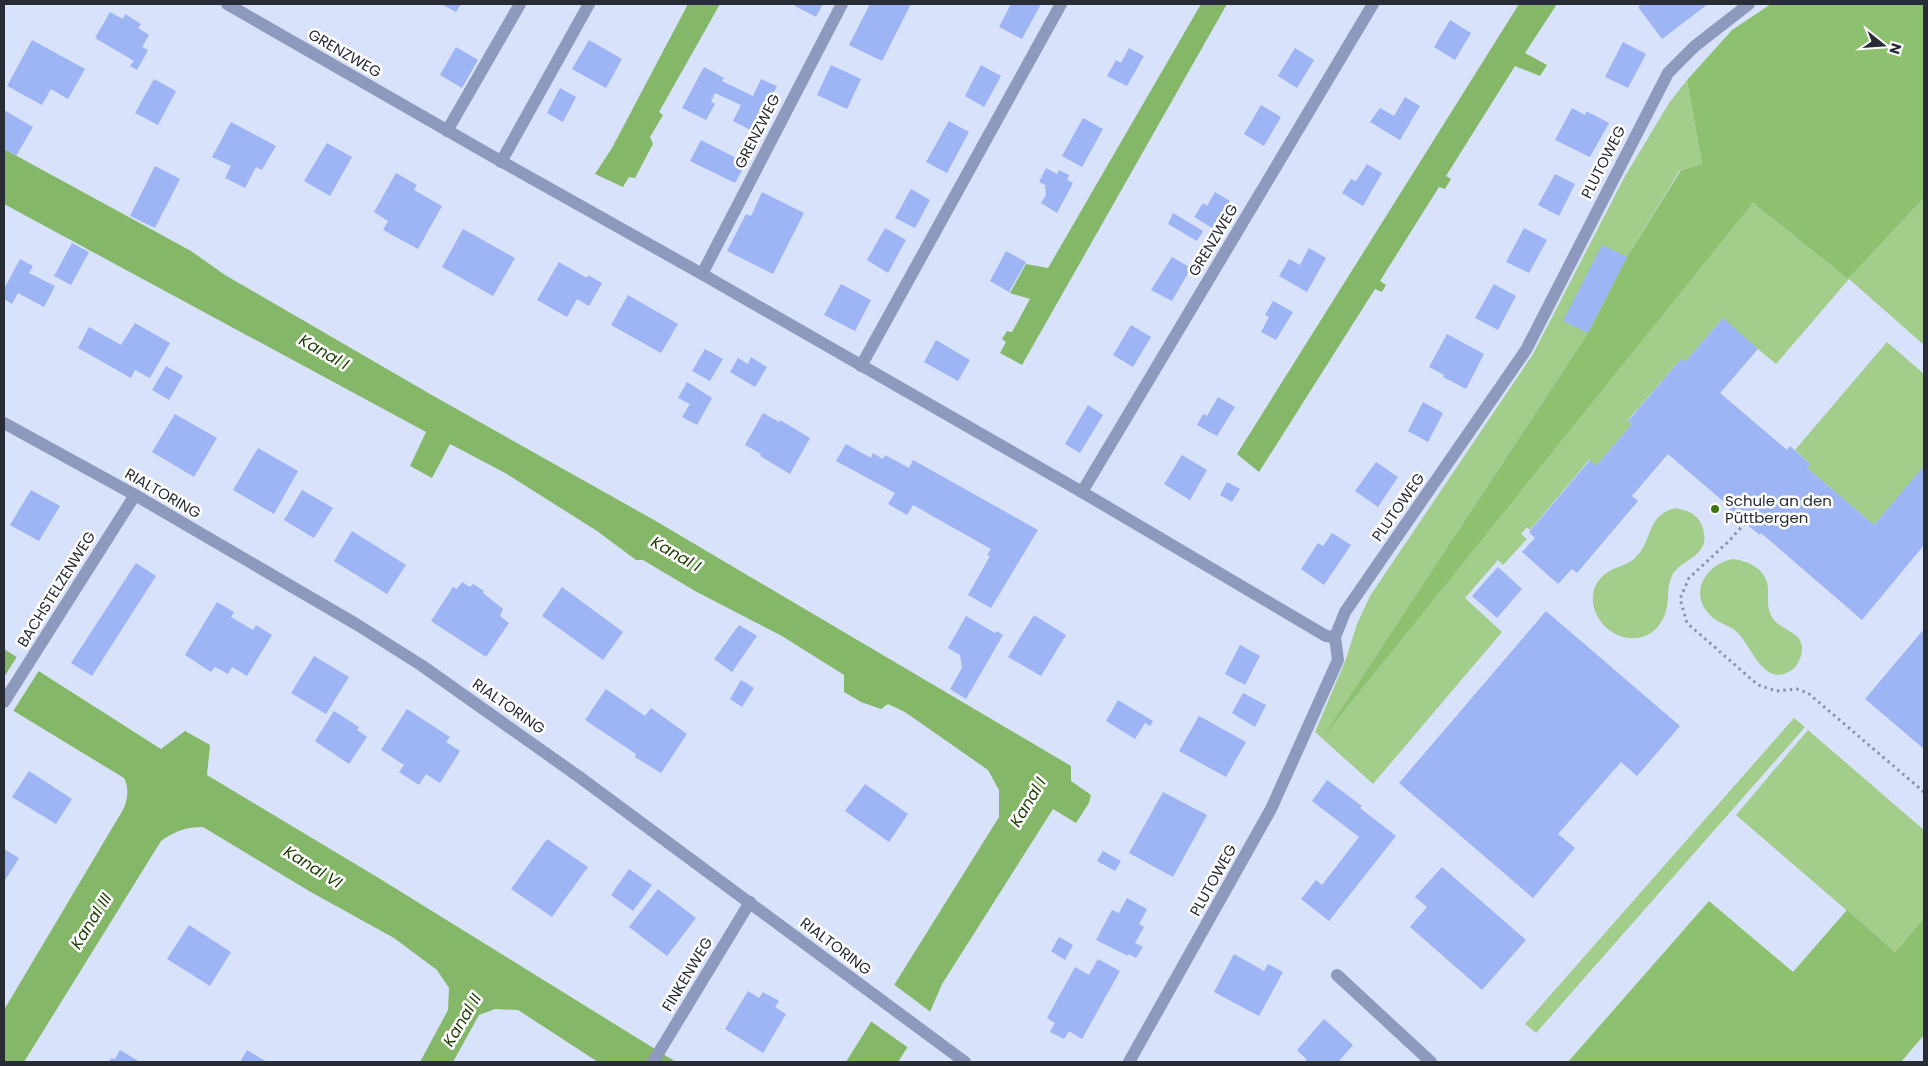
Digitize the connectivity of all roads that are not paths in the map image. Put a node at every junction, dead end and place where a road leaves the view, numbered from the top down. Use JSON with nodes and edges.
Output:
{"nodes":[{"id":1,"x":227,"y":4,"type":"edge"},
{"id":2,"x":520,"y":4,"type":"edge"},
{"id":3,"x":589,"y":4,"type":"edge"},
{"id":4,"x":842,"y":4,"type":"edge"},
{"id":5,"x":1062,"y":4,"type":"edge"},
{"id":6,"x":1373,"y":4,"type":"edge"},
{"id":7,"x":1748,"y":4,"type":"edge"},
{"id":8,"x":448,"y":131,"type":"junction"},
{"id":9,"x":501,"y":162,"type":"junction"},
{"id":10,"x":702,"y":274,"type":"junction"},
{"id":11,"x":861,"y":366,"type":"junction"},
{"id":12,"x":4,"y":423,"type":"edge"},
{"id":13,"x":1082,"y":492,"type":"junction"},
{"id":14,"x":135,"y":495,"type":"junction"},
{"id":15,"x":1335,"y":637,"type":"junction"},
{"id":16,"x":4,"y":702,"type":"edge"},
{"id":17,"x":750,"y":902,"type":"junction"},
{"id":18,"x":1337,"y":975,"type":"dead end"},
{"id":19,"x":653,"y":1062,"type":"edge"},
{"id":20,"x":965,"y":1062,"type":"edge"},
{"id":21,"x":1129,"y":1062,"type":"edge"},
{"id":22,"x":1431,"y":1062,"type":"edge"}],
"edges":[{"from":1,"to":8,"type":"street","name":"GRENZWEG"},
{"from":2,"to":8,"type":"street"},
{"from":3,"to":9,"type":"street"},
{"from":4,"to":10,"type":"street","name":"GRENZWEG"},
{"from":5,"to":11,"type":"street"},
{"from":6,"to":13,"type":"street","name":"GRENZWEG"},
{"from":7,"to":15,"type":"street","name":"PLUTOWEG"},
{"from":8,"to":9,"type":"street","name":"GRENZWEG"},
{"from":9,"to":10,"type":"street","name":"GRENZWEG"},
{"from":10,"to":11,"type":"street","name":"GRENZWEG"},
{"from":11,"to":13,"type":"street","name":"GRENZWEG"},
{"from":12,"to":14,"type":"street","name":"RIALTORING"},
{"from":13,"to":15,"type":"street","name":"GRENZWEG"},
{"from":14,"to":16,"type":"street","name":"BACHSTELZENWEG"},
{"from":14,"to":17,"type":"street","name":"RIALTORING"},
{"from":15,"to":21,"type":"street","name":"PLUTOWEG"},
{"from":17,"to":19,"type":"street","name":"FINKENWEG"},
{"from":17,"to":20,"type":"street","name":"RIALTORING"},
{"from":18,"to":22,"type":"street"}]}
